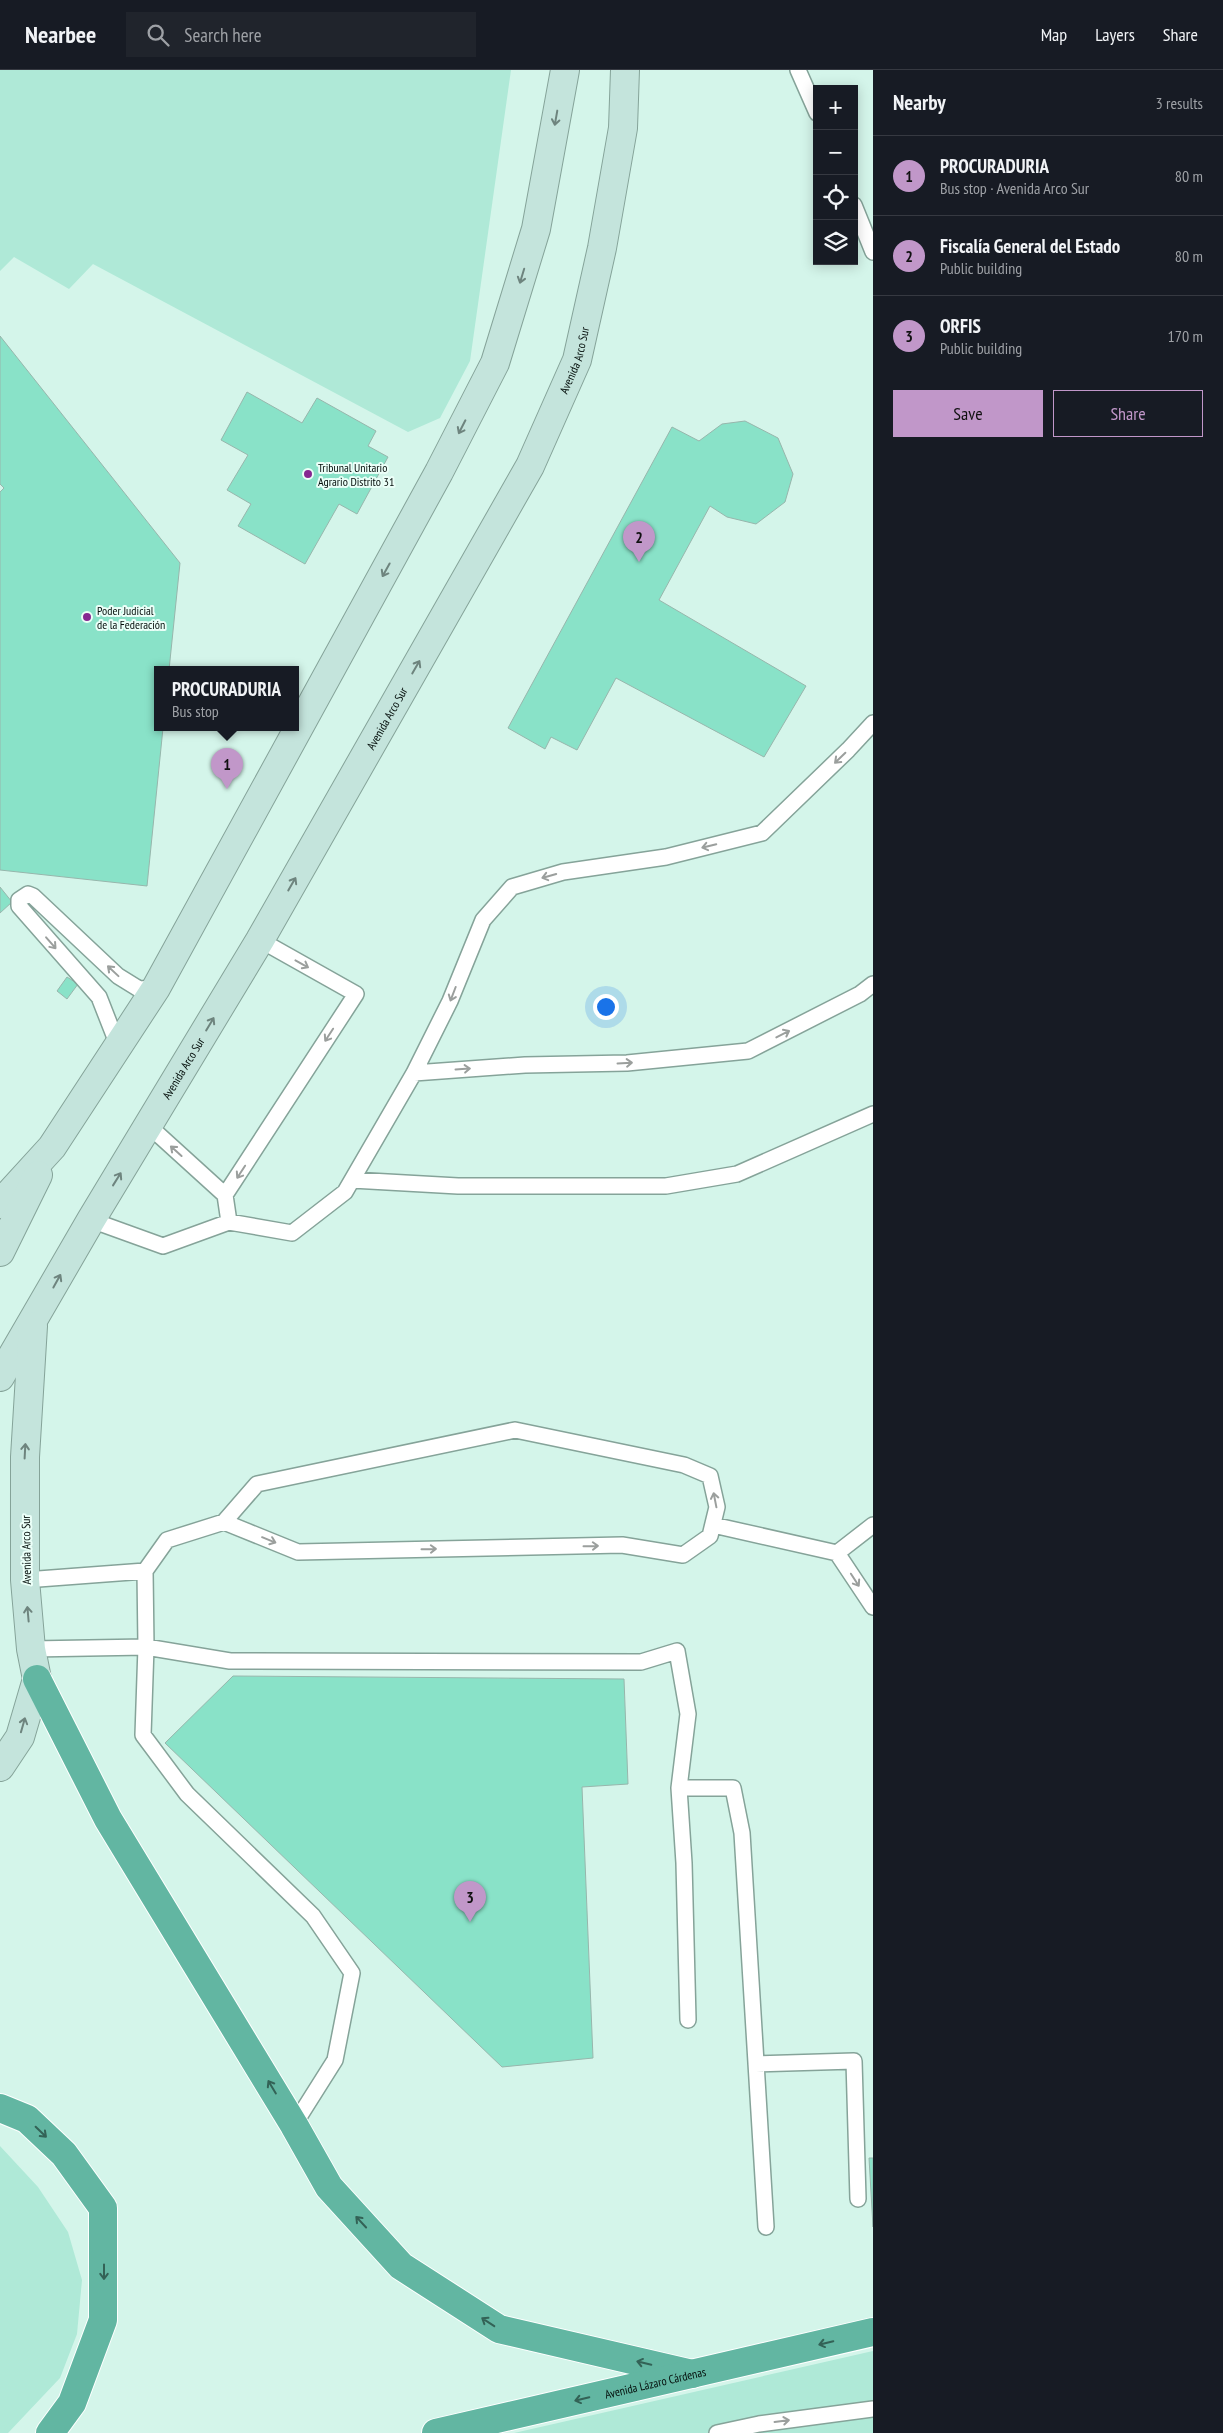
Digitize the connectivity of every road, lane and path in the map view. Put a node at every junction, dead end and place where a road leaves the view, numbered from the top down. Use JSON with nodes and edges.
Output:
{"nodes":[{"id":1,"x":565,"y":70,"type":"edge"},
{"id":2,"x":625,"y":70,"type":"edge"},
{"id":3,"x":798,"y":70,"type":"edge"},
{"id":4,"x":813,"y":104,"type":"edge"},
{"id":5,"x":858,"y":215,"type":"edge"},
{"id":6,"x":873,"y":252,"type":"edge"},
{"id":7,"x":873,"y":723,"type":"edge"},
{"id":8,"x":299,"y":727,"type":"edge"},
{"id":9,"x":297,"y":731,"type":"edge"},
{"id":10,"x":260,"y":940,"type":"junction"},
{"id":11,"x":873,"y":984,"type":"edge"},
{"id":12,"x":156,"y":988,"type":"junction"},
{"id":13,"x":119,"y":1048,"type":"junction"},
{"id":14,"x":414,"y":1072,"type":"junction"},
{"id":15,"x":873,"y":1114,"type":"edge"},
{"id":16,"x":149,"y":1126,"type":"junction"},
{"id":17,"x":352,"y":1180,"type":"junction"},
{"id":18,"x":225,"y":1195,"type":"junction"},
{"id":19,"x":6,"y":1202,"type":"edge"},
{"id":20,"x":91,"y":1220,"type":"junction"},
{"id":21,"x":229,"y":1222,"type":"junction"},
{"id":22,"x":0,"y":1252,"type":"edge"},
{"id":23,"x":33,"y":1323,"type":"junction"},
{"id":24,"x":0,"y":1377,"type":"edge"},
{"id":25,"x":224,"y":1522,"type":"junction"},
{"id":26,"x":713,"y":1525,"type":"junction"},
{"id":27,"x":873,"y":1525,"type":"edge"},
{"id":28,"x":837,"y":1553,"type":"junction"},
{"id":29,"x":145,"y":1571,"type":"junction"},
{"id":30,"x":25,"y":1580,"type":"junction"},
{"id":31,"x":873,"y":1607,"type":"edge"},
{"id":32,"x":146,"y":1647,"type":"junction"},
{"id":33,"x":31,"y":1649,"type":"junction"},
{"id":34,"x":37,"y":1679,"type":"junction"},
{"id":35,"x":0,"y":1767,"type":"edge"},
{"id":36,"x":679,"y":1788,"type":"junction"},
{"id":37,"x":688,"y":2020,"type":"dead end"},
{"id":38,"x":756,"y":2064,"type":"junction"},
{"id":39,"x":0,"y":2108,"type":"edge"},
{"id":40,"x":294,"y":2125,"type":"junction"},
{"id":41,"x":858,"y":2199,"type":"dead end"},
{"id":42,"x":766,"y":2228,"type":"dead end"},
{"id":43,"x":873,"y":2332,"type":"edge"},
{"id":44,"x":692,"y":2374,"type":"junction"},
{"id":45,"x":873,"y":2409,"type":"edge"},
{"id":46,"x":50,"y":2433,"type":"edge"},
{"id":47,"x":436,"y":2433,"type":"edge"},
{"id":48,"x":717,"y":2433,"type":"edge"}],
"edges":[{"from":1,"to":8,"type":"main road","one_way":true},
{"from":10,"to":2,"type":"main road","name":"Avenida Arco Sur","one_way":true},
{"from":3,"to":4,"type":"lane"},
{"from":5,"to":6,"type":"lane"},
{"from":7,"to":14,"type":"lane","one_way":true},
{"from":9,"to":12,"type":"main road","one_way":true},
{"from":16,"to":10,"type":"main road","name":"Avenida Arco Sur","one_way":true},
{"from":10,"to":18,"type":"lane","one_way":true},
{"from":14,"to":11,"type":"lane","one_way":true},
{"from":12,"to":13,"type":"main road"},
{"from":12,"to":13,"type":"lane","one_way":true},
{"from":13,"to":19,"type":"main road"},
{"from":14,"to":17,"type":"lane"},
{"from":15,"to":17,"type":"lane"},
{"from":18,"to":16,"type":"lane","one_way":true},
{"from":20,"to":16,"type":"main road","name":"Avenida Arco Sur","one_way":true},
{"from":17,"to":21,"type":"lane"},
{"from":18,"to":21,"type":"lane"},
{"from":19,"to":22,"type":"main road"},
{"from":20,"to":21,"type":"lane"},
{"from":23,"to":20,"type":"main road","name":"Avenida Arco Sur","one_way":true},
{"from":23,"to":24,"type":"main road","name":"Avenida Arco Sur"},
{"from":30,"to":23,"type":"main road","name":"Avenida Arco Sur","one_way":true},
{"from":25,"to":26,"type":"lane","one_way":true},
{"from":26,"to":25,"type":"lane","one_way":true},
{"from":25,"to":29,"type":"lane"},
{"from":26,"to":28,"type":"lane"},
{"from":27,"to":28,"type":"lane"},
{"from":28,"to":31,"type":"lane","one_way":true},
{"from":29,"to":30,"type":"lane"},
{"from":29,"to":32,"type":"lane"},
{"from":33,"to":30,"type":"main road","name":"Avenida Arco Sur","one_way":true},
{"from":32,"to":33,"type":"lane"},
{"from":32,"to":36,"type":"lane"},
{"from":32,"to":40,"type":"lane"},
{"from":33,"to":34,"type":"main road","name":"Avenida Arco Sur"},
{"from":35,"to":34,"type":"main road","name":"Avenida Arco Sur","one_way":true},
{"from":40,"to":34,"type":"highway","one_way":true},
{"from":36,"to":37,"type":"lane"},
{"from":36,"to":38,"type":"lane"},
{"from":38,"to":41,"type":"lane"},
{"from":38,"to":42,"type":"lane"},
{"from":39,"to":46,"type":"highway","one_way":true},
{"from":44,"to":40,"type":"highway","one_way":true},
{"from":43,"to":44,"type":"highway","name":"Avenida Lázaro Cárdenas","one_way":true},
{"from":44,"to":47,"type":"highway","name":"Avenida Lázaro Cárdenas","one_way":true},
{"from":48,"to":45,"type":"lane","one_way":true}]}
